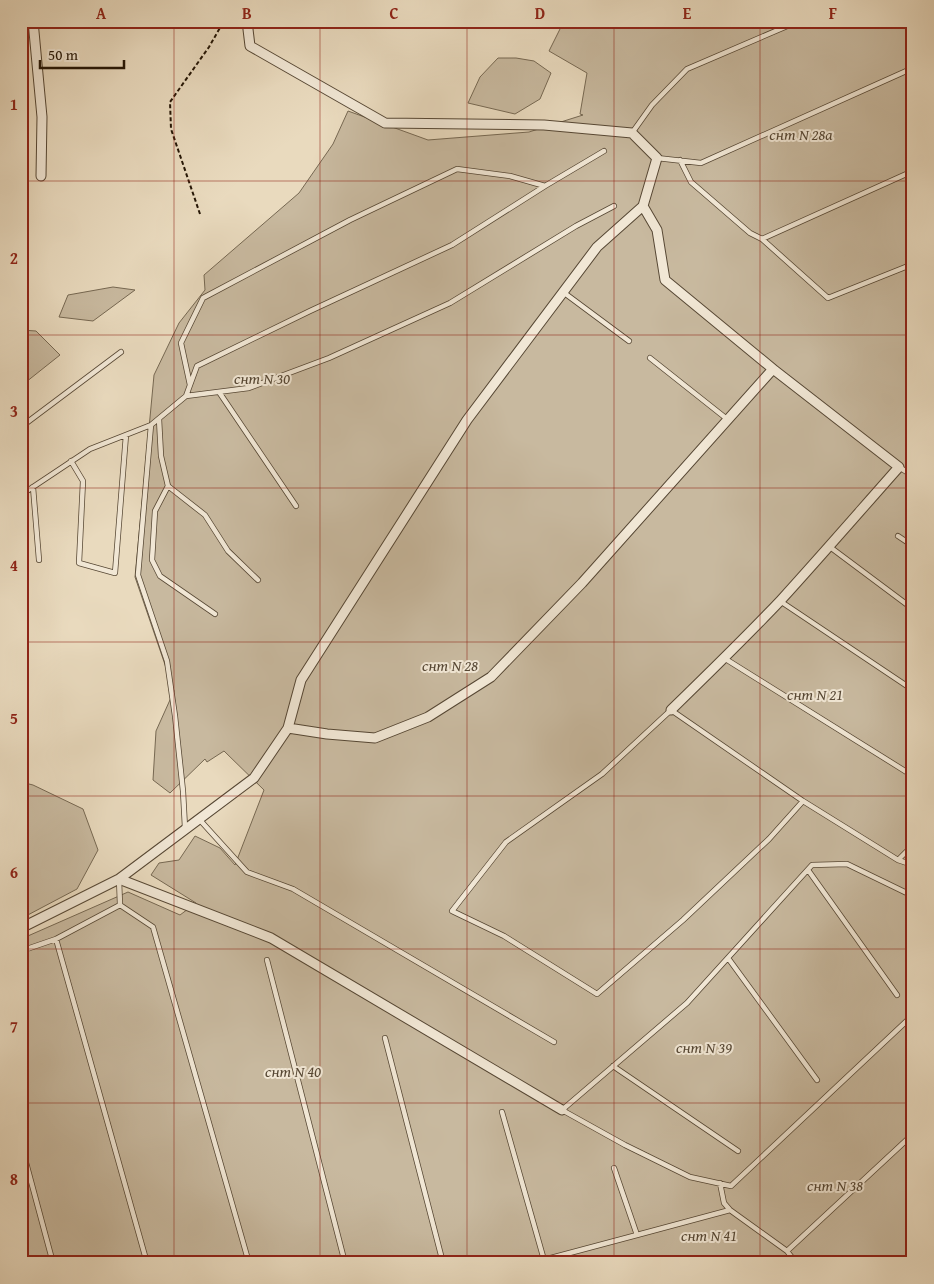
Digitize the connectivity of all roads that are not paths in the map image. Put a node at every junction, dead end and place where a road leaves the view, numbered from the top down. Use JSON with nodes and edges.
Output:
{"nodes":[{"id":1,"x":34,"y":21,"type":"edge"},
{"id":2,"x":247,"y":21,"type":"edge"},
{"id":3,"x":799,"y":21,"type":"edge"},
{"id":4,"x":913,"y":68,"type":"edge"},
{"id":5,"x":632,"y":133,"type":"junction"},
{"id":6,"x":604,"y":151,"type":"dead end"},
{"id":7,"x":657,"y":158,"type":"junction"},
{"id":8,"x":680,"y":160,"type":"junction"},
{"id":9,"x":913,"y":171,"type":"edge"},
{"id":10,"x":41,"y":176,"type":"dead end"},
{"id":11,"x":545,"y":186,"type":"junction"},
{"id":12,"x":614,"y":206,"type":"dead end"},
{"id":13,"x":643,"y":206,"type":"junction"},
{"id":14,"x":762,"y":239,"type":"junction"},
{"id":15,"x":913,"y":264,"type":"edge"},
{"id":16,"x":563,"y":292,"type":"junction"},
{"id":17,"x":629,"y":341,"type":"dead end"},
{"id":18,"x":121,"y":352,"type":"dead end"},
{"id":19,"x":650,"y":358,"type":"dead end"},
{"id":20,"x":773,"y":369,"type":"junction"},
{"id":21,"x":190,"y":386,"type":"junction"},
{"id":22,"x":220,"y":392,"type":"junction"},
{"id":23,"x":186,"y":396,"type":"junction"},
{"id":24,"x":159,"y":418,"type":"junction"},
{"id":25,"x":728,"y":420,"type":"junction"},
{"id":26,"x":151,"y":425,"type":"junction"},
{"id":27,"x":21,"y":427,"type":"edge"},
{"id":28,"x":126,"y":435,"type":"junction"},
{"id":29,"x":71,"y":461,"type":"junction"},
{"id":30,"x":899,"y":466,"type":"junction"},
{"id":31,"x":913,"y":476,"type":"edge"},
{"id":32,"x":168,"y":486,"type":"junction"},
{"id":33,"x":33,"y":487,"type":"junction"},
{"id":34,"x":21,"y":495,"type":"edge"},
{"id":35,"x":296,"y":506,"type":"dead end"},
{"id":36,"x":898,"y":536,"type":"dead end"},
{"id":37,"x":913,"y":546,"type":"edge"},
{"id":38,"x":829,"y":547,"type":"junction"},
{"id":39,"x":39,"y":560,"type":"dead end"},
{"id":40,"x":258,"y":580,"type":"dead end"},
{"id":41,"x":780,"y":601,"type":"junction"},
{"id":42,"x":913,"y":609,"type":"edge"},
{"id":43,"x":215,"y":614,"type":"dead end"},
{"id":44,"x":724,"y":658,"type":"junction"},
{"id":45,"x":913,"y":690,"type":"edge"},
{"id":46,"x":670,"y":710,"type":"junction"},
{"id":47,"x":288,"y":728,"type":"junction"},
{"id":48,"x":913,"y":776,"type":"edge"},
{"id":49,"x":803,"y":801,"type":"junction"},
{"id":50,"x":199,"y":819,"type":"junction"},
{"id":51,"x":185,"y":830,"type":"junction"},
{"id":52,"x":913,"y":845,"type":"edge"},
{"id":53,"x":898,"y":860,"type":"junction"},
{"id":54,"x":913,"y":865,"type":"edge"},
{"id":55,"x":808,"y":870,"type":"junction"},
{"id":56,"x":118,"y":879,"type":"junction"},
{"id":57,"x":913,"y":896,"type":"edge"},
{"id":58,"x":120,"y":905,"type":"junction"},
{"id":59,"x":21,"y":928,"type":"edge"},
{"id":60,"x":56,"y":939,"type":"junction"},
{"id":61,"x":21,"y":951,"type":"edge"},
{"id":62,"x":728,"y":958,"type":"junction"},
{"id":63,"x":267,"y":960,"type":"dead end"},
{"id":64,"x":897,"y":995,"type":"dead end"},
{"id":65,"x":913,"y":1015,"type":"edge"},
{"id":66,"x":385,"y":1038,"type":"dead end"},
{"id":67,"x":554,"y":1042,"type":"dead end"},
{"id":68,"x":614,"y":1066,"type":"junction"},
{"id":69,"x":817,"y":1080,"type":"dead end"},
{"id":70,"x":562,"y":1110,"type":"junction"},
{"id":71,"x":502,"y":1112,"type":"dead end"},
{"id":72,"x":913,"y":1134,"type":"edge"},
{"id":73,"x":21,"y":1144,"type":"edge"},
{"id":74,"x":738,"y":1151,"type":"dead end"},
{"id":75,"x":614,"y":1168,"type":"dead end"},
{"id":76,"x":720,"y":1183,"type":"junction"},
{"id":77,"x":730,"y":1210,"type":"junction"},
{"id":78,"x":637,"y":1235,"type":"junction"},
{"id":79,"x":787,"y":1252,"type":"junction"},
{"id":80,"x":544,"y":1260,"type":"junction"},
{"id":81,"x":53,"y":1263,"type":"edge"},
{"id":82,"x":147,"y":1263,"type":"edge"},
{"id":83,"x":249,"y":1263,"type":"edge"},
{"id":84,"x":345,"y":1263,"type":"edge"},
{"id":85,"x":443,"y":1263,"type":"edge"},
{"id":86,"x":532,"y":1263,"type":"edge"},
{"id":87,"x":796,"y":1263,"type":"edge"}],
"edges":[{"from":1,"to":10,"type":"street"},
{"from":2,"to":5,"type":"street"},
{"from":3,"to":5,"type":"lane"},
{"from":4,"to":8,"type":"lane"},
{"from":5,"to":7,"type":"street"},
{"from":6,"to":11,"type":"lane"},
{"from":7,"to":8,"type":"lane"},
{"from":7,"to":13,"type":"street"},
{"from":8,"to":14,"type":"lane"},
{"from":9,"to":14,"type":"lane"},
{"from":11,"to":21,"type":"lane"},
{"from":11,"to":21,"type":"lane"},
{"from":12,"to":22,"type":"lane"},
{"from":13,"to":16,"type":"street"},
{"from":13,"to":20,"type":"street"},
{"from":14,"to":15,"type":"lane"},
{"from":16,"to":17,"type":"lane"},
{"from":16,"to":47,"type":"street"},
{"from":18,"to":27,"type":"lane"},
{"from":19,"to":25,"type":"lane"},
{"from":20,"to":25,"type":"street"},
{"from":20,"to":30,"type":"street"},
{"from":21,"to":23,"type":"lane"},
{"from":22,"to":23,"type":"lane"},
{"from":22,"to":35,"type":"lane"},
{"from":23,"to":24,"type":"lane"},
{"from":24,"to":26,"type":"lane"},
{"from":24,"to":32,"type":"lane"},
{"from":25,"to":47,"type":"street"},
{"from":26,"to":28,"type":"lane"},
{"from":26,"to":51,"type":"lane"},
{"from":28,"to":29,"type":"lane"},
{"from":28,"to":29,"type":"lane"},
{"from":29,"to":33,"type":"lane"},
{"from":30,"to":31,"type":"lane"},
{"from":30,"to":38,"type":"street"},
{"from":32,"to":40,"type":"lane"},
{"from":32,"to":43,"type":"lane"},
{"from":33,"to":34,"type":"lane"},
{"from":33,"to":39,"type":"lane"},
{"from":36,"to":37,"type":"lane"},
{"from":38,"to":41,"type":"street"},
{"from":38,"to":42,"type":"lane"},
{"from":41,"to":44,"type":"street"},
{"from":41,"to":45,"type":"lane"},
{"from":44,"to":46,"type":"street"},
{"from":44,"to":48,"type":"lane"},
{"from":46,"to":49,"type":"lane"},
{"from":46,"to":49,"type":"lane"},
{"from":47,"to":50,"type":"street"},
{"from":49,"to":53,"type":"lane"},
{"from":50,"to":51,"type":"street"},
{"from":50,"to":67,"type":"lane"},
{"from":51,"to":56,"type":"street"},
{"from":52,"to":53,"type":"lane"},
{"from":53,"to":54,"type":"lane"},
{"from":55,"to":57,"type":"lane"},
{"from":55,"to":62,"type":"lane"},
{"from":55,"to":64,"type":"lane"},
{"from":56,"to":58,"type":"lane"},
{"from":56,"to":59,"type":"street"},
{"from":56,"to":70,"type":"street"},
{"from":58,"to":60,"type":"lane"},
{"from":58,"to":83,"type":"lane"},
{"from":60,"to":61,"type":"lane"},
{"from":60,"to":82,"type":"lane"},
{"from":62,"to":68,"type":"lane"},
{"from":62,"to":69,"type":"lane"},
{"from":63,"to":84,"type":"lane"},
{"from":65,"to":76,"type":"lane"},
{"from":66,"to":85,"type":"lane"},
{"from":68,"to":70,"type":"lane"},
{"from":68,"to":74,"type":"lane"},
{"from":70,"to":76,"type":"lane"},
{"from":71,"to":80,"type":"lane"},
{"from":72,"to":79,"type":"lane"},
{"from":73,"to":81,"type":"lane"},
{"from":75,"to":78,"type":"lane"},
{"from":76,"to":77,"type":"lane"},
{"from":77,"to":78,"type":"lane"},
{"from":77,"to":79,"type":"lane"},
{"from":78,"to":80,"type":"lane"},
{"from":79,"to":87,"type":"lane"},
{"from":80,"to":86,"type":"lane"}]}
